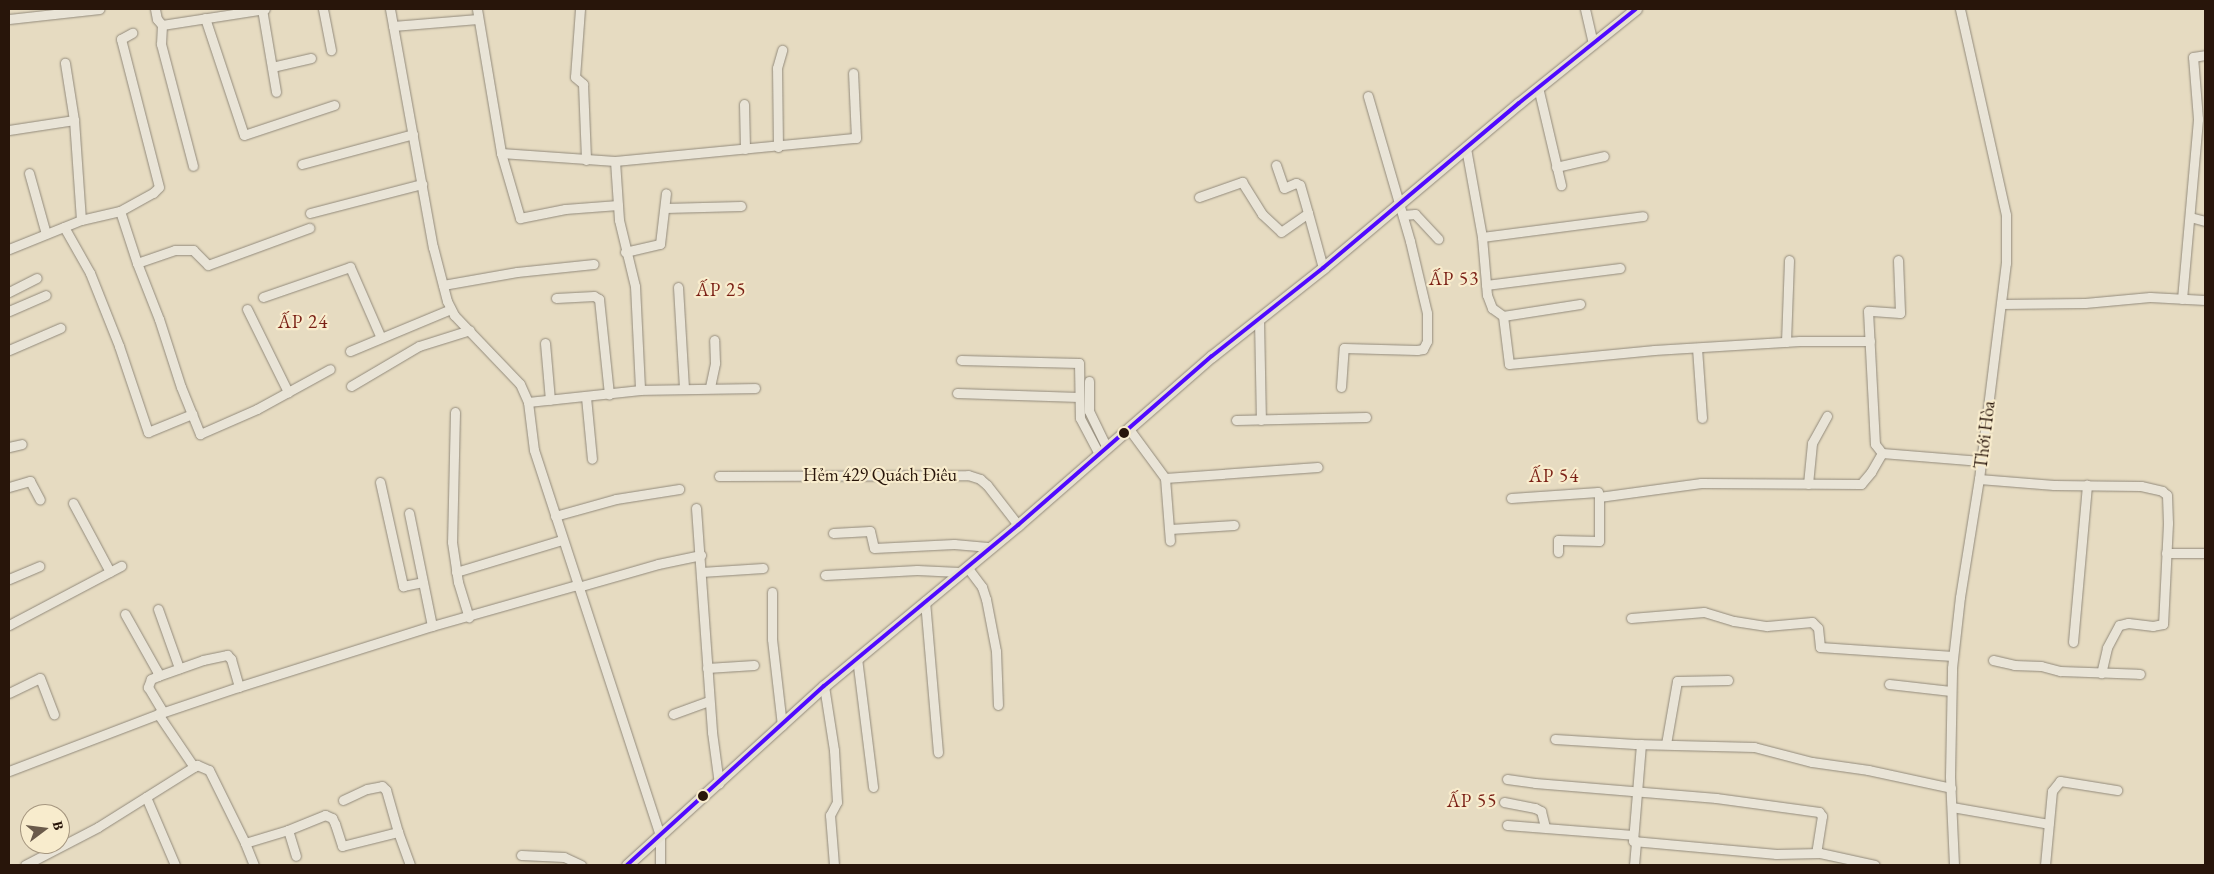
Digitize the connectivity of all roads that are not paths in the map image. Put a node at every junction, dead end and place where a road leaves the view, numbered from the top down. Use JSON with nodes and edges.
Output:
{"nodes":[{"id":1,"x":99,"y":9,"type":"edge"},
{"id":2,"x":155,"y":9,"type":"edge"},
{"id":3,"x":263,"y":9,"type":"edge"},
{"id":4,"x":322,"y":9,"type":"edge"},
{"id":5,"x":390,"y":9,"type":"edge"},
{"id":6,"x":477,"y":9,"type":"edge"},
{"id":7,"x":580,"y":9,"type":"edge"},
{"id":8,"x":1585,"y":9,"type":"edge"},
{"id":9,"x":1636,"y":9,"type":"edge"},
{"id":10,"x":1960,"y":9,"type":"edge"},
{"id":11,"x":248,"y":10,"type":"edge"},
{"id":12,"x":64,"y":11,"type":"edge"},
{"id":13,"x":9,"y":18,"type":"edge"},
{"id":14,"x":205,"y":18,"type":"junction"},
{"id":15,"x":478,"y":19,"type":"junction"},
{"id":16,"x":162,"y":25,"type":"junction"},
{"id":17,"x":393,"y":26,"type":"junction"},
{"id":18,"x":132,"y":33,"type":"dead end"},
{"id":19,"x":1593,"y":44,"type":"junction"},
{"id":20,"x":331,"y":50,"type":"dead end"},
{"id":21,"x":782,"y":50,"type":"dead end"},
{"id":22,"x":2205,"y":55,"type":"edge"},
{"id":23,"x":311,"y":58,"type":"dead end"},
{"id":24,"x":65,"y":63,"type":"dead end"},
{"id":25,"x":272,"y":66,"type":"junction"},
{"id":26,"x":853,"y":73,"type":"dead end"},
{"id":27,"x":1538,"y":88,"type":"junction"},
{"id":28,"x":276,"y":92,"type":"dead end"},
{"id":29,"x":1368,"y":96,"type":"dead end"},
{"id":30,"x":744,"y":104,"type":"dead end"},
{"id":31,"x":334,"y":105,"type":"dead end"},
{"id":32,"x":74,"y":120,"type":"junction"},
{"id":33,"x":9,"y":130,"type":"edge"},
{"id":34,"x":413,"y":134,"type":"junction"},
{"id":35,"x":778,"y":147,"type":"junction"},
{"id":36,"x":1466,"y":148,"type":"junction"},
{"id":37,"x":745,"y":149,"type":"junction"},
{"id":38,"x":501,"y":154,"type":"junction"},
{"id":39,"x":1604,"y":156,"type":"dead end"},
{"id":40,"x":586,"y":160,"type":"junction"},
{"id":41,"x":616,"y":161,"type":"junction"},
{"id":42,"x":302,"y":164,"type":"dead end"},
{"id":43,"x":1276,"y":165,"type":"dead end"},
{"id":44,"x":193,"y":166,"type":"dead end"},
{"id":45,"x":1556,"y":167,"type":"junction"},
{"id":46,"x":30,"y":172,"type":"dead end"},
{"id":47,"x":422,"y":184,"type":"junction"},
{"id":48,"x":1561,"y":185,"type":"dead end"},
{"id":49,"x":666,"y":193,"type":"dead end"},
{"id":50,"x":1199,"y":197,"type":"dead end"},
{"id":51,"x":618,"y":205,"type":"junction"},
{"id":52,"x":742,"y":206,"type":"dead end"},
{"id":53,"x":665,"y":208,"type":"junction"},
{"id":54,"x":1401,"y":210,"type":"junction"},
{"id":55,"x":120,"y":211,"type":"junction"},
{"id":56,"x":310,"y":213,"type":"dead end"},
{"id":57,"x":1308,"y":213,"type":"junction"},
{"id":58,"x":1643,"y":216,"type":"dead end"},
{"id":59,"x":2190,"y":217,"type":"junction"},
{"id":60,"x":81,"y":220,"type":"junction"},
{"id":61,"x":2205,"y":221,"type":"edge"},
{"id":62,"x":64,"y":227,"type":"junction"},
{"id":63,"x":308,"y":228,"type":"dead end"},
{"id":64,"x":46,"y":234,"type":"junction"},
{"id":65,"x":1482,"y":237,"type":"junction"},
{"id":66,"x":1438,"y":239,"type":"dead end"},
{"id":67,"x":9,"y":249,"type":"edge"},
{"id":68,"x":626,"y":252,"type":"junction"},
{"id":69,"x":1789,"y":260,"type":"dead end"},
{"id":70,"x":1898,"y":260,"type":"dead end"},
{"id":71,"x":137,"y":263,"type":"junction"},
{"id":72,"x":594,"y":264,"type":"dead end"},
{"id":73,"x":1323,"y":268,"type":"junction"},
{"id":74,"x":1620,"y":268,"type":"dead end"},
{"id":75,"x":37,"y":278,"type":"dead end"},
{"id":76,"x":442,"y":285,"type":"junction"},
{"id":77,"x":1486,"y":285,"type":"junction"},
{"id":78,"x":678,"y":287,"type":"dead end"},
{"id":79,"x":9,"y":292,"type":"edge"},
{"id":80,"x":46,"y":295,"type":"dead end"},
{"id":81,"x":263,"y":296,"type":"dead end"},
{"id":82,"x":556,"y":298,"type":"dead end"},
{"id":83,"x":2182,"y":299,"type":"junction"},
{"id":84,"x":2205,"y":300,"type":"edge"},
{"id":85,"x":1580,"y":304,"type":"dead end"},
{"id":86,"x":2001,"y":304,"type":"junction"},
{"id":87,"x":247,"y":309,"type":"dead end"},
{"id":88,"x":451,"y":309,"type":"junction"},
{"id":89,"x":9,"y":312,"type":"edge"},
{"id":90,"x":1503,"y":316,"type":"junction"},
{"id":91,"x":1259,"y":320,"type":"junction"},
{"id":92,"x":60,"y":328,"type":"dead end"},
{"id":93,"x":470,"y":330,"type":"junction"},
{"id":94,"x":381,"y":338,"type":"junction"},
{"id":95,"x":714,"y":340,"type":"dead end"},
{"id":96,"x":1870,"y":341,"type":"junction"},
{"id":97,"x":1786,"y":342,"type":"junction"},
{"id":98,"x":545,"y":343,"type":"dead end"},
{"id":99,"x":1697,"y":348,"type":"junction"},
{"id":100,"x":9,"y":350,"type":"edge"},
{"id":101,"x":350,"y":351,"type":"dead end"},
{"id":102,"x":961,"y":360,"type":"dead end"},
{"id":103,"x":330,"y":369,"type":"dead end"},
{"id":104,"x":1089,"y":381,"type":"dead end"},
{"id":105,"x":351,"y":386,"type":"dead end"},
{"id":106,"x":1341,"y":387,"type":"dead end"},
{"id":107,"x":684,"y":388,"type":"junction"},
{"id":108,"x":710,"y":388,"type":"junction"},
{"id":109,"x":755,"y":388,"type":"dead end"},
{"id":110,"x":640,"y":390,"type":"junction"},
{"id":111,"x":288,"y":392,"type":"junction"},
{"id":112,"x":957,"y":393,"type":"dead end"},
{"id":113,"x":608,"y":394,"type":"junction"},
{"id":114,"x":586,"y":397,"type":"junction"},
{"id":115,"x":1079,"y":397,"type":"junction"},
{"id":116,"x":550,"y":400,"type":"junction"},
{"id":117,"x":528,"y":402,"type":"junction"},
{"id":118,"x":455,"y":412,"type":"dead end"},
{"id":119,"x":192,"y":414,"type":"junction"},
{"id":120,"x":1827,"y":416,"type":"dead end"},
{"id":121,"x":1366,"y":417,"type":"dead end"},
{"id":122,"x":1702,"y":418,"type":"dead end"},
{"id":123,"x":1236,"y":420,"type":"dead end"},
{"id":124,"x":1261,"y":420,"type":"junction"},
{"id":125,"x":1129,"y":428,"type":"junction"},
{"id":126,"x":22,"y":444,"type":"dead end"},
{"id":127,"x":9,"y":447,"type":"edge"},
{"id":128,"x":1103,"y":451,"type":"junction"},
{"id":129,"x":1882,"y":453,"type":"junction"},
{"id":130,"x":592,"y":459,"type":"dead end"},
{"id":131,"x":1982,"y":461,"type":"junction"},
{"id":132,"x":1318,"y":466,"type":"dead end"},
{"id":133,"x":719,"y":476,"type":"dead end"},
{"id":134,"x":1165,"y":478,"type":"junction"},
{"id":135,"x":1980,"y":478,"type":"junction"},
{"id":136,"x":380,"y":482,"type":"dead end"},
{"id":137,"x":1808,"y":484,"type":"junction"},
{"id":138,"x":2087,"y":485,"type":"junction"},
{"id":139,"x":9,"y":487,"type":"edge"},
{"id":140,"x":679,"y":489,"type":"dead end"},
{"id":141,"x":1599,"y":497,"type":"junction"},
{"id":142,"x":1511,"y":498,"type":"dead end"},
{"id":143,"x":40,"y":500,"type":"dead end"},
{"id":144,"x":73,"y":503,"type":"dead end"},
{"id":145,"x":696,"y":508,"type":"dead end"},
{"id":146,"x":409,"y":513,"type":"dead end"},
{"id":147,"x":555,"y":516,"type":"junction"},
{"id":148,"x":1018,"y":525,"type":"junction"},
{"id":149,"x":1234,"y":525,"type":"dead end"},
{"id":150,"x":1170,"y":529,"type":"junction"},
{"id":151,"x":833,"y":533,"type":"dead end"},
{"id":152,"x":562,"y":540,"type":"junction"},
{"id":153,"x":1170,"y":541,"type":"dead end"},
{"id":154,"x":990,"y":547,"type":"junction"},
{"id":155,"x":1558,"y":552,"type":"dead end"},
{"id":156,"x":2166,"y":553,"type":"junction"},
{"id":157,"x":2205,"y":553,"type":"edge"},
{"id":158,"x":700,"y":555,"type":"junction"},
{"id":159,"x":39,"y":566,"type":"dead end"},
{"id":160,"x":121,"y":566,"type":"dead end"},
{"id":161,"x":763,"y":568,"type":"dead end"},
{"id":162,"x":963,"y":570,"type":"junction"},
{"id":163,"x":110,"y":572,"type":"junction"},
{"id":164,"x":456,"y":572,"type":"junction"},
{"id":165,"x":701,"y":572,"type":"junction"},
{"id":166,"x":825,"y":575,"type":"dead end"},
{"id":167,"x":9,"y":579,"type":"edge"},
{"id":168,"x":423,"y":582,"type":"junction"},
{"id":169,"x":577,"y":586,"type":"junction"},
{"id":170,"x":772,"y":592,"type":"dead end"},
{"id":171,"x":925,"y":601,"type":"junction"},
{"id":172,"x":158,"y":610,"type":"dead end"},
{"id":173,"x":125,"y":614,"type":"dead end"},
{"id":174,"x":469,"y":616,"type":"junction"},
{"id":175,"x":1631,"y":618,"type":"dead end"},
{"id":176,"x":9,"y":625,"type":"edge"},
{"id":177,"x":432,"y":626,"type":"junction"},
{"id":178,"x":2073,"y":642,"type":"dead end"},
{"id":179,"x":1953,"y":656,"type":"junction"},
{"id":180,"x":858,"y":658,"type":"junction"},
{"id":181,"x":1993,"y":660,"type":"dead end"},
{"id":182,"x":754,"y":665,"type":"dead end"},
{"id":183,"x":179,"y":668,"type":"junction"},
{"id":184,"x":707,"y":668,"type":"junction"},
{"id":185,"x":2102,"y":673,"type":"junction"},
{"id":186,"x":2140,"y":674,"type":"dead end"},
{"id":187,"x":158,"y":676,"type":"junction"},
{"id":188,"x":1728,"y":680,"type":"dead end"},
{"id":189,"x":1889,"y":684,"type":"dead end"},
{"id":190,"x":824,"y":686,"type":"junction"},
{"id":191,"x":239,"y":687,"type":"junction"},
{"id":192,"x":1951,"y":690,"type":"junction"},
{"id":193,"x":9,"y":693,"type":"edge"},
{"id":194,"x":709,"y":701,"type":"junction"},
{"id":195,"x":998,"y":705,"type":"dead end"},
{"id":196,"x":160,"y":713,"type":"junction"},
{"id":197,"x":54,"y":714,"type":"dead end"},
{"id":198,"x":673,"y":714,"type":"dead end"},
{"id":199,"x":782,"y":725,"type":"junction"},
{"id":200,"x":1555,"y":739,"type":"dead end"},
{"id":201,"x":1641,"y":744,"type":"junction"},
{"id":202,"x":1666,"y":744,"type":"junction"},
{"id":203,"x":938,"y":752,"type":"dead end"},
{"id":204,"x":194,"y":766,"type":"junction"},
{"id":205,"x":9,"y":771,"type":"edge"},
{"id":206,"x":1507,"y":779,"type":"dead end"},
{"id":207,"x":719,"y":784,"type":"junction"},
{"id":208,"x":873,"y":787,"type":"dead end"},
{"id":209,"x":1951,"y":788,"type":"junction"},
{"id":210,"x":2118,"y":790,"type":"dead end"},
{"id":211,"x":1637,"y":791,"type":"junction"},
{"id":212,"x":146,"y":797,"type":"junction"},
{"id":213,"x":343,"y":800,"type":"dead end"},
{"id":214,"x":1504,"y":802,"type":"dead end"},
{"id":215,"x":1952,"y":807,"type":"junction"},
{"id":216,"x":2049,"y":824,"type":"junction"},
{"id":217,"x":1506,"y":825,"type":"dead end"},
{"id":218,"x":1545,"y":827,"type":"junction"},
{"id":219,"x":288,"y":830,"type":"junction"},
{"id":220,"x":398,"y":832,"type":"junction"},
{"id":221,"x":660,"y":836,"type":"junction"},
{"id":222,"x":1635,"y":838,"type":"junction"},
{"id":223,"x":245,"y":842,"type":"junction"},
{"id":224,"x":1816,"y":853,"type":"junction"},
{"id":225,"x":520,"y":855,"type":"dead end"},
{"id":226,"x":296,"y":856,"type":"dead end"},
{"id":227,"x":25,"y":865,"type":"edge"},
{"id":228,"x":175,"y":865,"type":"edge"},
{"id":229,"x":254,"y":865,"type":"edge"},
{"id":230,"x":410,"y":865,"type":"edge"},
{"id":231,"x":581,"y":865,"type":"edge"},
{"id":232,"x":627,"y":865,"type":"edge"},
{"id":233,"x":660,"y":865,"type":"edge"},
{"id":234,"x":834,"y":865,"type":"edge"},
{"id":235,"x":1634,"y":865,"type":"edge"},
{"id":236,"x":1875,"y":865,"type":"edge"},
{"id":237,"x":1954,"y":865,"type":"edge"},
{"id":238,"x":2045,"y":865,"type":"edge"}],
"edges":[{"from":1,"to":12,"type":"street"},
{"from":2,"to":16,"type":"street"},
{"from":3,"to":11,"type":"street"},
{"from":3,"to":25,"type":"street"},
{"from":4,"to":20,"type":"street"},
{"from":5,"to":17,"type":"street"},
{"from":6,"to":15,"type":"street"},
{"from":7,"to":40,"type":"street"},
{"from":8,"to":19,"type":"street"},
{"from":9,"to":19,"type":"main road"},
{"from":10,"to":86,"type":"street","name":"Thới Hòa"},
{"from":11,"to":14,"type":"street"},
{"from":12,"to":13,"type":"street"},
{"from":14,"to":16,"type":"street"},
{"from":14,"to":31,"type":"street"},
{"from":15,"to":17,"type":"street"},
{"from":15,"to":38,"type":"street"},
{"from":16,"to":44,"type":"street"},
{"from":17,"to":34,"type":"street"},
{"from":18,"to":55,"type":"street"},
{"from":19,"to":27,"type":"main road"},
{"from":21,"to":35,"type":"street"},
{"from":22,"to":59,"type":"street"},
{"from":23,"to":25,"type":"street"},
{"from":24,"to":32,"type":"street"},
{"from":25,"to":28,"type":"street"},
{"from":26,"to":35,"type":"street"},
{"from":27,"to":36,"type":"main road"},
{"from":27,"to":45,"type":"street"},
{"from":29,"to":54,"type":"street"},
{"from":30,"to":37,"type":"street"},
{"from":32,"to":33,"type":"street"},
{"from":32,"to":60,"type":"street"},
{"from":34,"to":42,"type":"street"},
{"from":34,"to":47,"type":"street"},
{"from":35,"to":37,"type":"street"},
{"from":36,"to":54,"type":"main road"},
{"from":36,"to":65,"type":"street"},
{"from":37,"to":41,"type":"street"},
{"from":38,"to":40,"type":"street"},
{"from":38,"to":51,"type":"street"},
{"from":39,"to":45,"type":"street"},
{"from":40,"to":41,"type":"street"},
{"from":41,"to":51,"type":"street"},
{"from":43,"to":57,"type":"street"},
{"from":45,"to":48,"type":"street"},
{"from":46,"to":64,"type":"street"},
{"from":47,"to":56,"type":"street"},
{"from":47,"to":76,"type":"street"},
{"from":49,"to":53,"type":"street"},
{"from":50,"to":57,"type":"street"},
{"from":51,"to":68,"type":"street"},
{"from":52,"to":53,"type":"street"},
{"from":53,"to":68,"type":"street"},
{"from":54,"to":66,"type":"street"},
{"from":54,"to":73,"type":"main road"},
{"from":54,"to":106,"type":"street"},
{"from":55,"to":60,"type":"street"},
{"from":55,"to":71,"type":"street"},
{"from":57,"to":73,"type":"street"},
{"from":58,"to":65,"type":"street"},
{"from":59,"to":61,"type":"street"},
{"from":59,"to":83,"type":"street"},
{"from":60,"to":62,"type":"street"},
{"from":62,"to":64,"type":"street"},
{"from":62,"to":119,"type":"street"},
{"from":63,"to":71,"type":"street"},
{"from":64,"to":67,"type":"street"},
{"from":65,"to":77,"type":"street"},
{"from":68,"to":110,"type":"street"},
{"from":69,"to":97,"type":"street"},
{"from":70,"to":96,"type":"street"},
{"from":71,"to":119,"type":"street"},
{"from":72,"to":76,"type":"street"},
{"from":73,"to":91,"type":"main road"},
{"from":74,"to":77,"type":"street"},
{"from":75,"to":79,"type":"street"},
{"from":76,"to":88,"type":"street"},
{"from":77,"to":90,"type":"street"},
{"from":78,"to":107,"type":"street"},
{"from":80,"to":89,"type":"street"},
{"from":81,"to":94,"type":"street"},
{"from":82,"to":113,"type":"street"},
{"from":83,"to":84,"type":"street"},
{"from":83,"to":86,"type":"street"},
{"from":85,"to":90,"type":"street"},
{"from":86,"to":131,"type":"street","name":"Thới Hòa"},
{"from":87,"to":111,"type":"street"},
{"from":88,"to":93,"type":"street"},
{"from":88,"to":94,"type":"street"},
{"from":90,"to":99,"type":"street"},
{"from":91,"to":124,"type":"street"},
{"from":91,"to":125,"type":"main road"},
{"from":92,"to":100,"type":"street"},
{"from":93,"to":105,"type":"street"},
{"from":93,"to":117,"type":"street"},
{"from":94,"to":101,"type":"street"},
{"from":95,"to":108,"type":"street"},
{"from":96,"to":97,"type":"street"},
{"from":96,"to":129,"type":"street"},
{"from":97,"to":99,"type":"street"},
{"from":98,"to":116,"type":"street"},
{"from":99,"to":122,"type":"street"},
{"from":102,"to":115,"type":"street"},
{"from":103,"to":111,"type":"street"},
{"from":104,"to":128,"type":"street"},
{"from":107,"to":108,"type":"street"},
{"from":107,"to":110,"type":"street"},
{"from":108,"to":109,"type":"street"},
{"from":110,"to":113,"type":"street"},
{"from":111,"to":119,"type":"street"},
{"from":112,"to":115,"type":"street"},
{"from":113,"to":114,"type":"street"},
{"from":114,"to":116,"type":"street"},
{"from":114,"to":130,"type":"street"},
{"from":115,"to":128,"type":"street"},
{"from":116,"to":117,"type":"street"},
{"from":117,"to":147,"type":"street"},
{"from":118,"to":164,"type":"street"},
{"from":120,"to":137,"type":"street"},
{"from":121,"to":124,"type":"street"},
{"from":123,"to":124,"type":"street"},
{"from":125,"to":128,"type":"main road"},
{"from":125,"to":134,"type":"street"},
{"from":126,"to":127,"type":"street"},
{"from":128,"to":148,"type":"main road"},
{"from":129,"to":131,"type":"street"},
{"from":129,"to":137,"type":"street"},
{"from":131,"to":135,"type":"street","name":"Thới Hòa"},
{"from":132,"to":134,"type":"street"},
{"from":133,"to":148,"type":"street","name":"Hẻm 429 Quách Điêu"},
{"from":134,"to":150,"type":"street"},
{"from":135,"to":138,"type":"street"},
{"from":135,"to":179,"type":"street","name":"Thới Hòa"},
{"from":136,"to":168,"type":"street"},
{"from":137,"to":141,"type":"street"},
{"from":138,"to":156,"type":"street"},
{"from":138,"to":178,"type":"street"},
{"from":139,"to":143,"type":"street"},
{"from":140,"to":147,"type":"street"},
{"from":141,"to":142,"type":"street"},
{"from":141,"to":155,"type":"street"},
{"from":144,"to":163,"type":"street"},
{"from":145,"to":158,"type":"street"},
{"from":146,"to":168,"type":"street"},
{"from":147,"to":152,"type":"street"},
{"from":148,"to":154,"type":"main road"},
{"from":149,"to":150,"type":"street"},
{"from":150,"to":153,"type":"street"},
{"from":151,"to":154,"type":"street"},
{"from":152,"to":164,"type":"street"},
{"from":152,"to":169,"type":"street"},
{"from":154,"to":162,"type":"main road"},
{"from":156,"to":157,"type":"street"},
{"from":156,"to":185,"type":"street"},
{"from":158,"to":165,"type":"street"},
{"from":158,"to":169,"type":"street"},
{"from":159,"to":167,"type":"street"},
{"from":160,"to":163,"type":"street"},
{"from":161,"to":165,"type":"street"},
{"from":162,"to":166,"type":"street"},
{"from":162,"to":171,"type":"main road"},
{"from":162,"to":195,"type":"street"},
{"from":163,"to":176,"type":"street"},
{"from":164,"to":174,"type":"street"},
{"from":165,"to":184,"type":"street"},
{"from":168,"to":177,"type":"street"},
{"from":169,"to":174,"type":"street"},
{"from":169,"to":221,"type":"street"},
{"from":170,"to":199,"type":"street"},
{"from":171,"to":180,"type":"main road"},
{"from":171,"to":203,"type":"street"},
{"from":172,"to":183,"type":"street"},
{"from":173,"to":187,"type":"street"},
{"from":174,"to":177,"type":"street"},
{"from":175,"to":179,"type":"street"},
{"from":177,"to":191,"type":"street"},
{"from":179,"to":192,"type":"street","name":"Thới Hòa"},
{"from":180,"to":190,"type":"main road"},
{"from":180,"to":208,"type":"street"},
{"from":181,"to":185,"type":"street"},
{"from":182,"to":184,"type":"street"},
{"from":183,"to":187,"type":"street"},
{"from":183,"to":191,"type":"street"},
{"from":184,"to":194,"type":"street"},
{"from":185,"to":186,"type":"street"},
{"from":187,"to":196,"type":"street"},
{"from":188,"to":202,"type":"street"},
{"from":189,"to":192,"type":"street"},
{"from":190,"to":199,"type":"main road"},
{"from":190,"to":234,"type":"street"},
{"from":191,"to":196,"type":"street"},
{"from":192,"to":209,"type":"street","name":"Thới Hòa"},
{"from":193,"to":197,"type":"street"},
{"from":194,"to":198,"type":"street"},
{"from":194,"to":207,"type":"street"},
{"from":196,"to":204,"type":"street"},
{"from":196,"to":205,"type":"street"},
{"from":199,"to":207,"type":"main road"},
{"from":200,"to":201,"type":"street"},
{"from":201,"to":202,"type":"street"},
{"from":201,"to":211,"type":"street"},
{"from":202,"to":209,"type":"street"},
{"from":204,"to":212,"type":"street"},
{"from":204,"to":223,"type":"street"},
{"from":206,"to":211,"type":"street"},
{"from":207,"to":221,"type":"main road"},
{"from":209,"to":215,"type":"street","name":"Thới Hòa"},
{"from":210,"to":216,"type":"street"},
{"from":211,"to":222,"type":"street"},
{"from":211,"to":224,"type":"street"},
{"from":212,"to":227,"type":"street"},
{"from":212,"to":228,"type":"street"},
{"from":213,"to":220,"type":"street"},
{"from":214,"to":218,"type":"street"},
{"from":215,"to":216,"type":"street"},
{"from":215,"to":237,"type":"street","name":"Thới Hòa"},
{"from":216,"to":238,"type":"street"},
{"from":217,"to":218,"type":"street"},
{"from":218,"to":222,"type":"street"},
{"from":219,"to":220,"type":"street"},
{"from":219,"to":223,"type":"street"},
{"from":219,"to":226,"type":"street"},
{"from":220,"to":230,"type":"street"},
{"from":221,"to":232,"type":"main road"},
{"from":221,"to":233,"type":"street"},
{"from":222,"to":224,"type":"street"},
{"from":222,"to":235,"type":"street"},
{"from":223,"to":229,"type":"street"},
{"from":224,"to":236,"type":"street"},
{"from":225,"to":231,"type":"street"}]}
